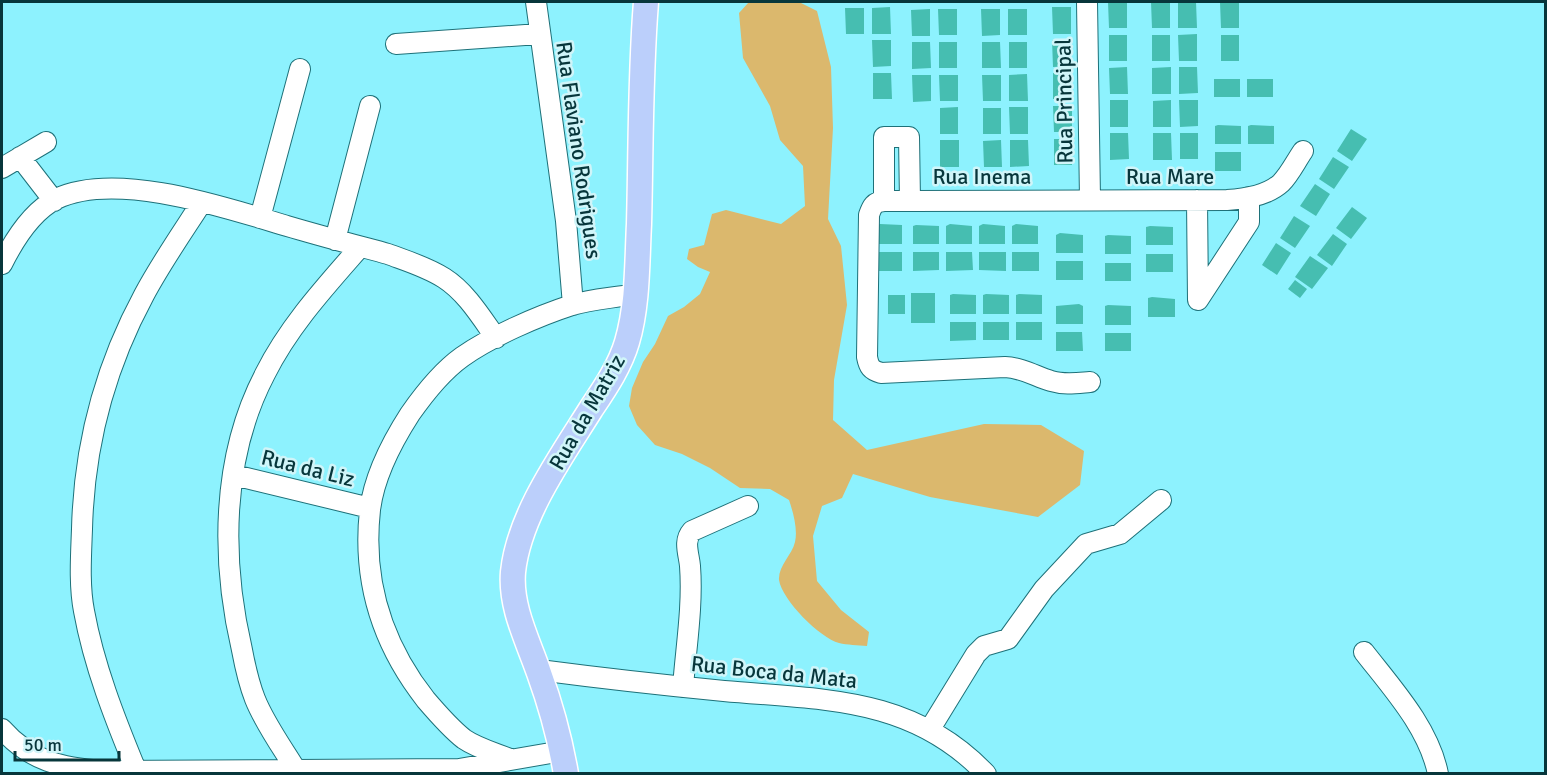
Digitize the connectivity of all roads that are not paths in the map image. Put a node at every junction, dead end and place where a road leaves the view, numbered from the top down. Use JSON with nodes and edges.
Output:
{"nodes":[{"id":1,"x":536,"y":2,"type":"edge"},
{"id":2,"x":646,"y":2,"type":"edge"},
{"id":3,"x":1087,"y":2,"type":"edge"},
{"id":4,"x":539,"y":34,"type":"junction"},
{"id":5,"x":396,"y":44,"type":"dead end"},
{"id":6,"x":300,"y":69,"type":"dead end"},
{"id":7,"x":370,"y":106,"type":"dead end"},
{"id":8,"x":46,"y":142,"type":"dead end"},
{"id":9,"x":1303,"y":151,"type":"dead end"},
{"id":10,"x":20,"y":157,"type":"junction"},
{"id":11,"x":2,"y":168,"type":"edge"},
{"id":12,"x":1249,"y":197,"type":"junction"},
{"id":13,"x":1090,"y":199,"type":"junction"},
{"id":14,"x":1197,"y":200,"type":"junction"},
{"id":15,"x":54,"y":201,"type":"junction"},
{"id":16,"x":884,"y":201,"type":"junction"},
{"id":17,"x":910,"y":201,"type":"junction"},
{"id":18,"x":202,"y":202,"type":"junction"},
{"id":19,"x":260,"y":218,"type":"junction"},
{"id":20,"x":335,"y":240,"type":"junction"},
{"id":21,"x":360,"y":247,"type":"junction"},
{"id":22,"x":2,"y":264,"type":"edge"},
{"id":23,"x":634,"y":294,"type":"junction"},
{"id":24,"x":573,"y":305,"type":"junction"},
{"id":25,"x":496,"y":338,"type":"junction"},
{"id":26,"x":1090,"y":382,"type":"dead end"},
{"id":27,"x":234,"y":475,"type":"junction"},
{"id":28,"x":1161,"y":500,"type":"dead end"},
{"id":29,"x":748,"y":506,"type":"dead end"},
{"id":30,"x":370,"y":508,"type":"junction"},
{"id":31,"x":1364,"y":652,"type":"dead end"},
{"id":32,"x":539,"y":670,"type":"junction"},
{"id":33,"x":683,"y":687,"type":"junction"},
{"id":34,"x":2,"y":729,"type":"edge"},
{"id":35,"x":930,"y":729,"type":"junction"},
{"id":36,"x":510,"y":759,"type":"junction"},
{"id":37,"x":564,"y":762,"type":"edge"},
{"id":38,"x":136,"y":770,"type":"junction"},
{"id":39,"x":296,"y":770,"type":"junction"},
{"id":40,"x":459,"y":771,"type":"edge"},
{"id":41,"x":986,"y":774,"type":"edge"},
{"id":42,"x":1438,"y":774,"type":"edge"}],
"edges":[{"from":1,"to":4,"type":"street","name":"Rua Flaviano Rodrigues"},
{"from":2,"to":23,"type":"main road","name":"Rua da Matriz"},
{"from":3,"to":13,"type":"street","name":"Rua Principal"},
{"from":4,"to":5,"type":"street"},
{"from":4,"to":24,"type":"street","name":"Rua Flaviano Rodrigues"},
{"from":6,"to":19,"type":"street"},
{"from":7,"to":20,"type":"street"},
{"from":8,"to":10,"type":"street"},
{"from":9,"to":12,"type":"street","name":"Rua Mare"},
{"from":10,"to":11,"type":"street"},
{"from":10,"to":15,"type":"street"},
{"from":12,"to":14,"type":"street","name":"Rua Mare"},
{"from":12,"to":14,"type":"street"},
{"from":13,"to":14,"type":"street","name":"Rua Mare"},
{"from":13,"to":17,"type":"street","name":"Rua Inema"},
{"from":15,"to":18,"type":"street"},
{"from":15,"to":22,"type":"street"},
{"from":16,"to":17,"type":"street","name":"Rua Inema"},
{"from":16,"to":17,"type":"street","name":"Rua Inema"},
{"from":16,"to":26,"type":"street"},
{"from":18,"to":19,"type":"street"},
{"from":18,"to":38,"type":"street"},
{"from":19,"to":20,"type":"street"},
{"from":20,"to":21,"type":"street"},
{"from":21,"to":25,"type":"street"},
{"from":21,"to":27,"type":"street"},
{"from":23,"to":24,"type":"street"},
{"from":23,"to":32,"type":"main road","name":"Rua da Matriz"},
{"from":24,"to":25,"type":"street"},
{"from":25,"to":30,"type":"street"},
{"from":27,"to":30,"type":"street","name":"Rua da Liz"},
{"from":27,"to":39,"type":"street"},
{"from":28,"to":35,"type":"street"},
{"from":29,"to":33,"type":"street"},
{"from":30,"to":36,"type":"street"},
{"from":31,"to":42,"type":"street"},
{"from":32,"to":33,"type":"street","name":"Rua Boca da Mata"},
{"from":32,"to":37,"type":"main road","name":"Rua da Matriz"},
{"from":33,"to":35,"type":"street","name":"Rua Boca da Mata"},
{"from":34,"to":38,"type":"street"},
{"from":35,"to":41,"type":"street","name":"Rua Boca da Mata"},
{"from":36,"to":37,"type":"street"},
{"from":36,"to":40,"type":"street"},
{"from":38,"to":39,"type":"street"},
{"from":39,"to":40,"type":"street"}]}
